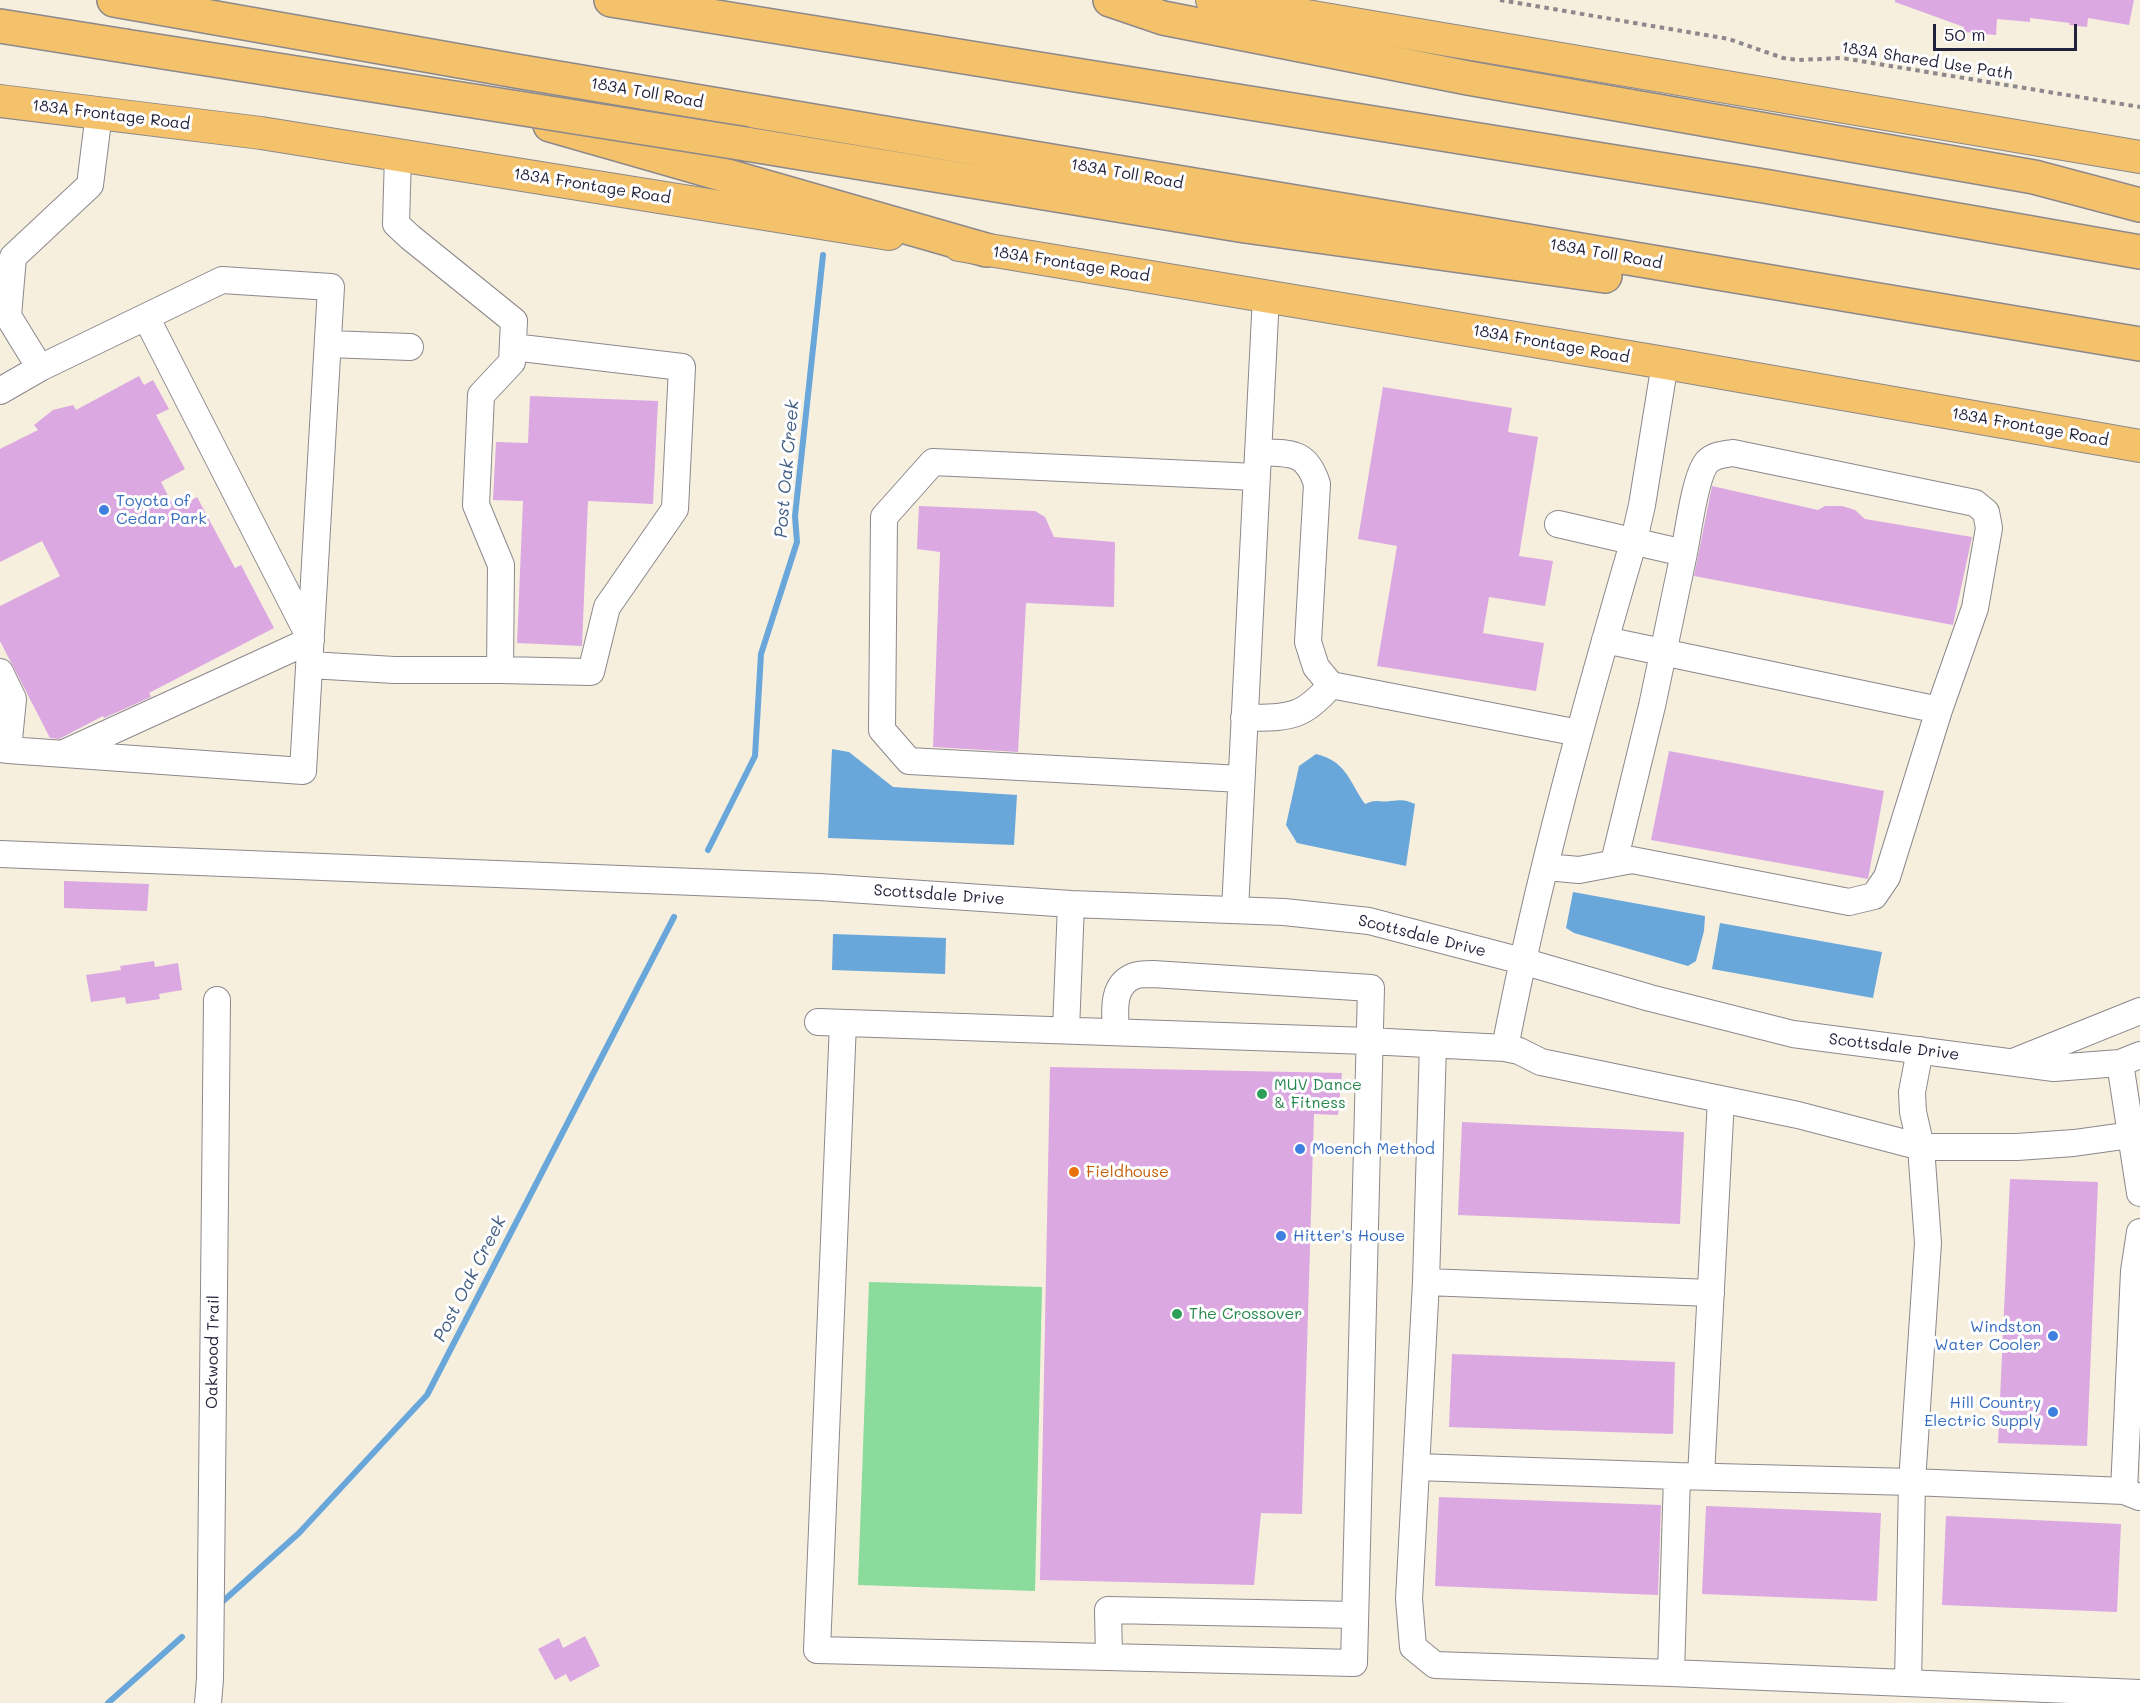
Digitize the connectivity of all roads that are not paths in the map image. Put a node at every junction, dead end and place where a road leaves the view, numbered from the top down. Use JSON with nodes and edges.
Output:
{"nodes":[{"id":1,"x":94,"y":0,"type":"edge"},
{"id":2,"x":114,"y":0,"type":"edge"},
{"id":3,"x":611,"y":0,"type":"edge"},
{"id":4,"x":1110,"y":0,"type":"edge"},
{"id":5,"x":1212,"y":0,"type":"edge"},
{"id":6,"x":0,"y":26,"type":"edge"},
{"id":7,"x":0,"y":101,"type":"edge"},
{"id":8,"x":99,"y":113,"type":"junction"},
{"id":9,"x":398,"y":155,"type":"junction"},
{"id":10,"x":2140,"y":157,"type":"edge"},
{"id":11,"x":2140,"y":206,"type":"edge"},
{"id":12,"x":987,"y":250,"type":"junction"},
{"id":13,"x":2140,"y":252,"type":"edge"},
{"id":14,"x":1266,"y":296,"type":"junction"},
{"id":15,"x":1900,"y":303,"type":"junction"},
{"id":16,"x":146,"y":317,"type":"junction"},
{"id":17,"x":328,"y":344,"type":"junction"},
{"id":18,"x":2140,"y":344,"type":"edge"},
{"id":19,"x":410,"y":347,"type":"dead end"},
{"id":20,"x":513,"y":347,"type":"junction"},
{"id":21,"x":1665,"y":363,"type":"junction"},
{"id":22,"x":40,"y":368,"type":"junction"},
{"id":23,"x":0,"y":391,"type":"edge"},
{"id":24,"x":2140,"y":446,"type":"edge"},
{"id":25,"x":1257,"y":464,"type":"junction"},
{"id":26,"x":1558,"y":524,"type":"dead end"},
{"id":27,"x":1635,"y":540,"type":"junction"},
{"id":28,"x":1684,"y":553,"type":"junction"},
{"id":29,"x":1605,"y":640,"type":"junction"},
{"id":30,"x":311,"y":653,"type":"junction"},
{"id":31,"x":1663,"y":653,"type":"junction"},
{"id":32,"x":500,"y":670,"type":"junction"},
{"id":33,"x":0,"y":672,"type":"edge"},
{"id":34,"x":1331,"y":685,"type":"junction"},
{"id":35,"x":1939,"y":710,"type":"junction"},
{"id":36,"x":1244,"y":718,"type":"junction"},
{"id":37,"x":1579,"y":733,"type":"junction"},
{"id":38,"x":4,"y":749,"type":"edge"},
{"id":39,"x":61,"y":754,"type":"junction"},
{"id":40,"x":1241,"y":779,"type":"junction"},
{"id":41,"x":0,"y":854,"type":"edge"},
{"id":42,"x":1614,"y":862,"type":"junction"},
{"id":43,"x":1545,"y":867,"type":"junction"},
{"id":44,"x":1071,"y":904,"type":"junction"},
{"id":45,"x":1234,"y":910,"type":"junction"},
{"id":46,"x":1522,"y":961,"type":"junction"},
{"id":47,"x":217,"y":1000,"type":"dead end"},
{"id":48,"x":2140,"y":1011,"type":"edge"},
{"id":49,"x":818,"y":1022,"type":"dead end"},
{"id":50,"x":843,"y":1023,"type":"junction"},
{"id":51,"x":1066,"y":1030,"type":"junction"},
{"id":52,"x":1116,"y":1032,"type":"junction"},
{"id":53,"x":1368,"y":1041,"type":"junction"},
{"id":54,"x":1432,"y":1044,"type":"junction"},
{"id":55,"x":1505,"y":1048,"type":"junction"},
{"id":56,"x":1920,"y":1050,"type":"junction"},
{"id":57,"x":2130,"y":1059,"type":"edge"},
{"id":58,"x":2013,"y":1062,"type":"junction"},
{"id":59,"x":1721,"y":1099,"type":"junction"},
{"id":60,"x":2131,"y":1135,"type":"junction"},
{"id":61,"x":1921,"y":1147,"type":"junction"},
{"id":62,"x":2140,"y":1193,"type":"edge"},
{"id":63,"x":2140,"y":1232,"type":"edge"},
{"id":64,"x":1426,"y":1282,"type":"junction"},
{"id":65,"x":1711,"y":1293,"type":"junction"},
{"id":66,"x":1416,"y":1467,"type":"junction"},
{"id":67,"x":1689,"y":1476,"type":"junction"},
{"id":68,"x":1912,"y":1482,"type":"junction"},
{"id":69,"x":2132,"y":1494,"type":"edge"},
{"id":70,"x":1355,"y":1615,"type":"junction"},
{"id":71,"x":1108,"y":1657,"type":"junction"},
{"id":72,"x":1671,"y":1673,"type":"junction"},
{"id":73,"x":1908,"y":1683,"type":"junction"},
{"id":74,"x":2140,"y":1693,"type":"edge"},
{"id":75,"x":208,"y":1703,"type":"edge"}],
"edges":[{"from":1,"to":12,"type":"highway"},
{"from":2,"to":15,"type":"highway","name":"183A Toll Road"},
{"from":3,"to":13,"type":"highway"},
{"from":4,"to":11,"type":"highway"},
{"from":5,"to":10,"type":"main road"},
{"from":6,"to":15,"type":"highway","bridge":true},
{"from":7,"to":8,"type":"main road","name":"183A Frontage Road"},
{"from":8,"to":9,"type":"main road","name":"183A Frontage Road"},
{"from":8,"to":22,"type":"street"},
{"from":9,"to":12,"type":"main road","name":"183A Frontage Road"},
{"from":9,"to":20,"type":"street"},
{"from":12,"to":14,"type":"main road","name":"183A Frontage Road"},
{"from":14,"to":21,"type":"main road","name":"183A Frontage Road"},
{"from":14,"to":25,"type":"street"},
{"from":15,"to":18,"type":"highway","name":"183A Toll Road"},
{"from":16,"to":17,"type":"street"},
{"from":16,"to":22,"type":"street"},
{"from":16,"to":30,"type":"street"},
{"from":17,"to":19,"type":"street"},
{"from":17,"to":30,"type":"street"},
{"from":20,"to":32,"type":"street"},
{"from":20,"to":32,"type":"street"},
{"from":21,"to":24,"type":"main road","name":"183A Frontage Road"},
{"from":21,"to":27,"type":"street"},
{"from":22,"to":23,"type":"street"},
{"from":25,"to":34,"type":"street"},
{"from":25,"to":36,"type":"street"},
{"from":25,"to":40,"type":"street"},
{"from":26,"to":27,"type":"street"},
{"from":27,"to":28,"type":"street"},
{"from":27,"to":29,"type":"street"},
{"from":28,"to":31,"type":"street"},
{"from":28,"to":35,"type":"street"},
{"from":29,"to":31,"type":"street"},
{"from":29,"to":37,"type":"street"},
{"from":30,"to":32,"type":"street"},
{"from":30,"to":39,"type":"street"},
{"from":30,"to":39,"type":"street"},
{"from":31,"to":35,"type":"street"},
{"from":31,"to":42,"type":"street"},
{"from":33,"to":38,"type":"street"},
{"from":34,"to":36,"type":"street"},
{"from":34,"to":37,"type":"street"},
{"from":35,"to":42,"type":"street"},
{"from":36,"to":40,"type":"street"},
{"from":37,"to":43,"type":"street"},
{"from":38,"to":39,"type":"street"},
{"from":40,"to":45,"type":"street"},
{"from":41,"to":44,"type":"street","name":"Scottsdale Drive"},
{"from":42,"to":43,"type":"street"},
{"from":43,"to":46,"type":"street"},
{"from":44,"to":45,"type":"street","name":"Scottsdale Drive"},
{"from":44,"to":51,"type":"street"},
{"from":45,"to":46,"type":"street","name":"Scottsdale Drive"},
{"from":46,"to":55,"type":"street"},
{"from":46,"to":56,"type":"street","name":"Scottsdale Drive"},
{"from":47,"to":75,"type":"street","name":"Oakwood Trail"},
{"from":48,"to":58,"type":"street","name":"Scottsdale Drive"},
{"from":49,"to":50,"type":"street"},
{"from":50,"to":51,"type":"street"},
{"from":50,"to":71,"type":"street"},
{"from":51,"to":52,"type":"street"},
{"from":52,"to":53,"type":"street"},
{"from":52,"to":53,"type":"street"},
{"from":53,"to":54,"type":"street"},
{"from":53,"to":70,"type":"street"},
{"from":54,"to":55,"type":"street"},
{"from":54,"to":64,"type":"street"},
{"from":55,"to":59,"type":"street"},
{"from":56,"to":58,"type":"street","name":"Scottsdale Drive"},
{"from":56,"to":61,"type":"street"},
{"from":57,"to":58,"type":"street","name":"Scottsdale Drive"},
{"from":57,"to":60,"type":"street"},
{"from":59,"to":61,"type":"street"},
{"from":59,"to":65,"type":"street"},
{"from":60,"to":61,"type":"street"},
{"from":60,"to":62,"type":"street"},
{"from":61,"to":68,"type":"street"},
{"from":63,"to":69,"type":"street"},
{"from":64,"to":65,"type":"street"},
{"from":64,"to":66,"type":"street"},
{"from":65,"to":67,"type":"street"},
{"from":66,"to":67,"type":"street"},
{"from":66,"to":72,"type":"street"},
{"from":67,"to":68,"type":"street"},
{"from":67,"to":72,"type":"street"},
{"from":68,"to":69,"type":"street"},
{"from":68,"to":73,"type":"street"},
{"from":70,"to":71,"type":"street"},
{"from":70,"to":71,"type":"street"},
{"from":72,"to":73,"type":"street"},
{"from":73,"to":74,"type":"street"}]}
